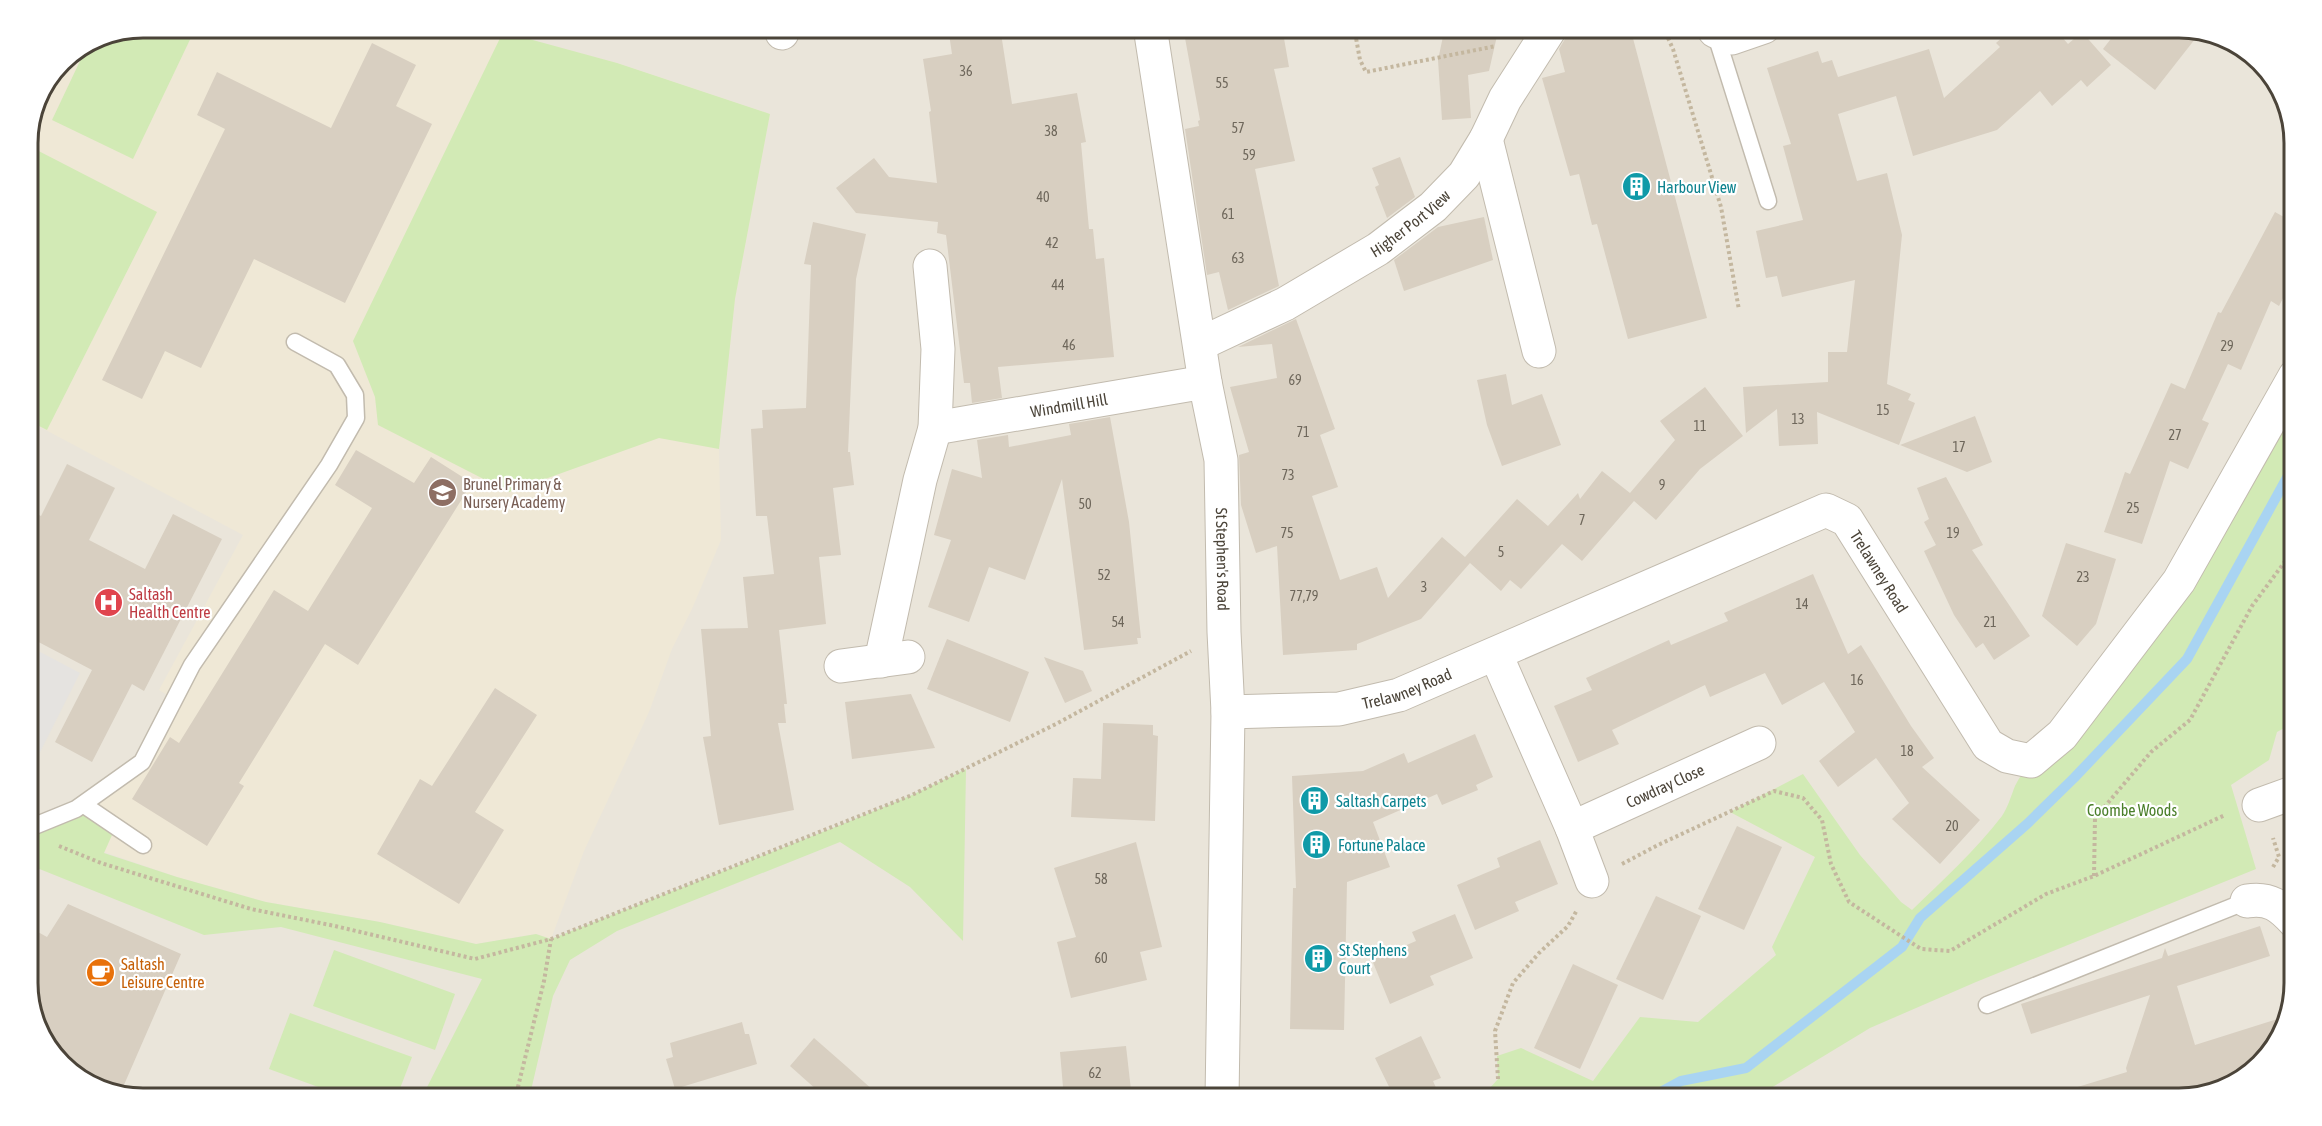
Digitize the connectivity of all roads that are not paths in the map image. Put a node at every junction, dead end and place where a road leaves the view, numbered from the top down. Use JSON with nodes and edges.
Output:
{"nodes":[{"id":1,"x":1152,"y":38,"type":"edge"},
{"id":2,"x":1544,"y":38,"type":"edge"},
{"id":3,"x":1717,"y":38,"type":"edge"},
{"id":4,"x":1486,"y":139,"type":"junction"},
{"id":5,"x":1768,"y":201,"type":"dead end"},
{"id":6,"x":930,"y":266,"type":"dead end"},
{"id":7,"x":296,"y":342,"type":"dead end"},
{"id":8,"x":1200,"y":344,"type":"junction"},
{"id":9,"x":1539,"y":351,"type":"dead end"},
{"id":10,"x":1205,"y":382,"type":"junction"},
{"id":11,"x":2284,"y":395,"type":"edge"},
{"id":12,"x":935,"y":428,"type":"junction"},
{"id":13,"x":1496,"y":655,"type":"junction"},
{"id":14,"x":841,"y":666,"type":"dead end"},
{"id":15,"x":1228,"y":712,"type":"junction"},
{"id":16,"x":1759,"y":743,"type":"dead end"},
{"id":17,"x":2284,"y":796,"type":"edge"},
{"id":18,"x":2261,"y":804,"type":"road end"},
{"id":19,"x":84,"y":805,"type":"junction"},
{"id":20,"x":38,"y":824,"type":"edge"},
{"id":21,"x":1572,"y":828,"type":"junction"},
{"id":22,"x":143,"y":845,"type":"dead end"},
{"id":23,"x":1592,"y":880,"type":"road end"},
{"id":24,"x":2252,"y":900,"type":"joint"},
{"id":25,"x":2284,"y":910,"type":"edge"},
{"id":26,"x":1987,"y":1005,"type":"dead end"},
{"id":27,"x":1222,"y":1088,"type":"edge"}],
"edges":[{"from":1,"to":8,"type":"street","name":"St Stephen's Road"},
{"from":2,"to":4,"type":"street","name":"Higher Port View"},
{"from":3,"to":5,"type":"lane"},
{"from":4,"to":8,"type":"street","name":"Higher Port View"},
{"from":4,"to":9,"type":"street"},
{"from":6,"to":12,"type":"street"},
{"from":7,"to":19,"type":"lane"},
{"from":8,"to":10,"type":"street","name":"St Stephen's Road"},
{"from":10,"to":12,"type":"street","name":"Windmill Hill"},
{"from":10,"to":15,"type":"street","name":"St Stephen's Road"},
{"from":11,"to":13,"type":"street","name":"Trelawney Road"},
{"from":12,"to":14,"type":"street"},
{"from":13,"to":15,"type":"street","name":"Trelawney Road"},
{"from":13,"to":21,"type":"street"},
{"from":15,"to":27,"type":"street","name":"St Stephen's Road"},
{"from":16,"to":21,"type":"street","name":"Cowdray Close"},
{"from":17,"to":18,"type":"street"},
{"from":19,"to":20,"type":"lane"},
{"from":19,"to":22,"type":"lane"},
{"from":21,"to":23,"type":"street"},
{"from":24,"to":25,"type":"street"},
{"from":24,"to":26,"type":"lane"}]}
